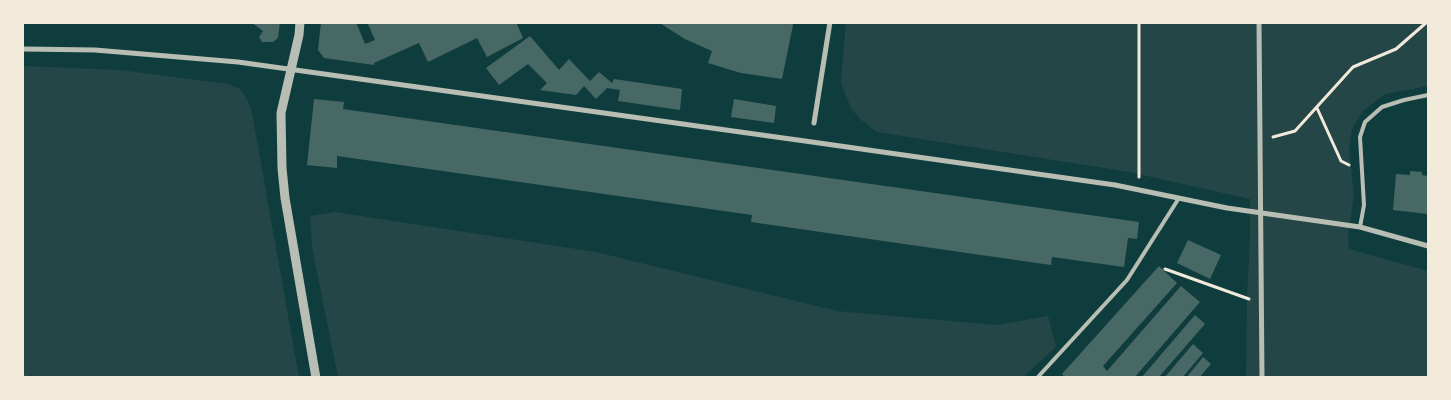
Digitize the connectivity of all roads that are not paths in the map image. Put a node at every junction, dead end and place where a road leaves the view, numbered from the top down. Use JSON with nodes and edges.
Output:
{"nodes":[{"id":1,"x":300,"y":22,"type":"edge"},
{"id":2,"x":830,"y":22,"type":"edge"},
{"id":3,"x":1259,"y":22,"type":"edge"},
{"id":4,"x":22,"y":49,"type":"edge"},
{"id":5,"x":291,"y":70,"type":"junction"},
{"id":6,"x":1428,"y":95,"type":"edge"},
{"id":7,"x":814,"y":123,"type":"dead end"},
{"id":8,"x":1178,"y":198,"type":"junction"},
{"id":9,"x":1260,"y":213,"type":"junction"},
{"id":10,"x":1360,"y":227,"type":"junction"},
{"id":11,"x":1428,"y":246,"type":"edge"},
{"id":12,"x":316,"y":378,"type":"edge"},
{"id":13,"x":1038,"y":378,"type":"edge"},
{"id":14,"x":1262,"y":378,"type":"edge"}],
"edges":[{"from":1,"to":5,"type":"street"},
{"from":2,"to":7,"type":"street"},
{"from":3,"to":9,"type":"street"},
{"from":4,"to":5,"type":"street"},
{"from":5,"to":8,"type":"street"},
{"from":5,"to":12,"type":"street"},
{"from":6,"to":10,"type":"lane"},
{"from":8,"to":9,"type":"street"},
{"from":8,"to":13,"type":"lane"},
{"from":9,"to":10,"type":"street"},
{"from":9,"to":14,"type":"street"},
{"from":10,"to":11,"type":"street"}]}
